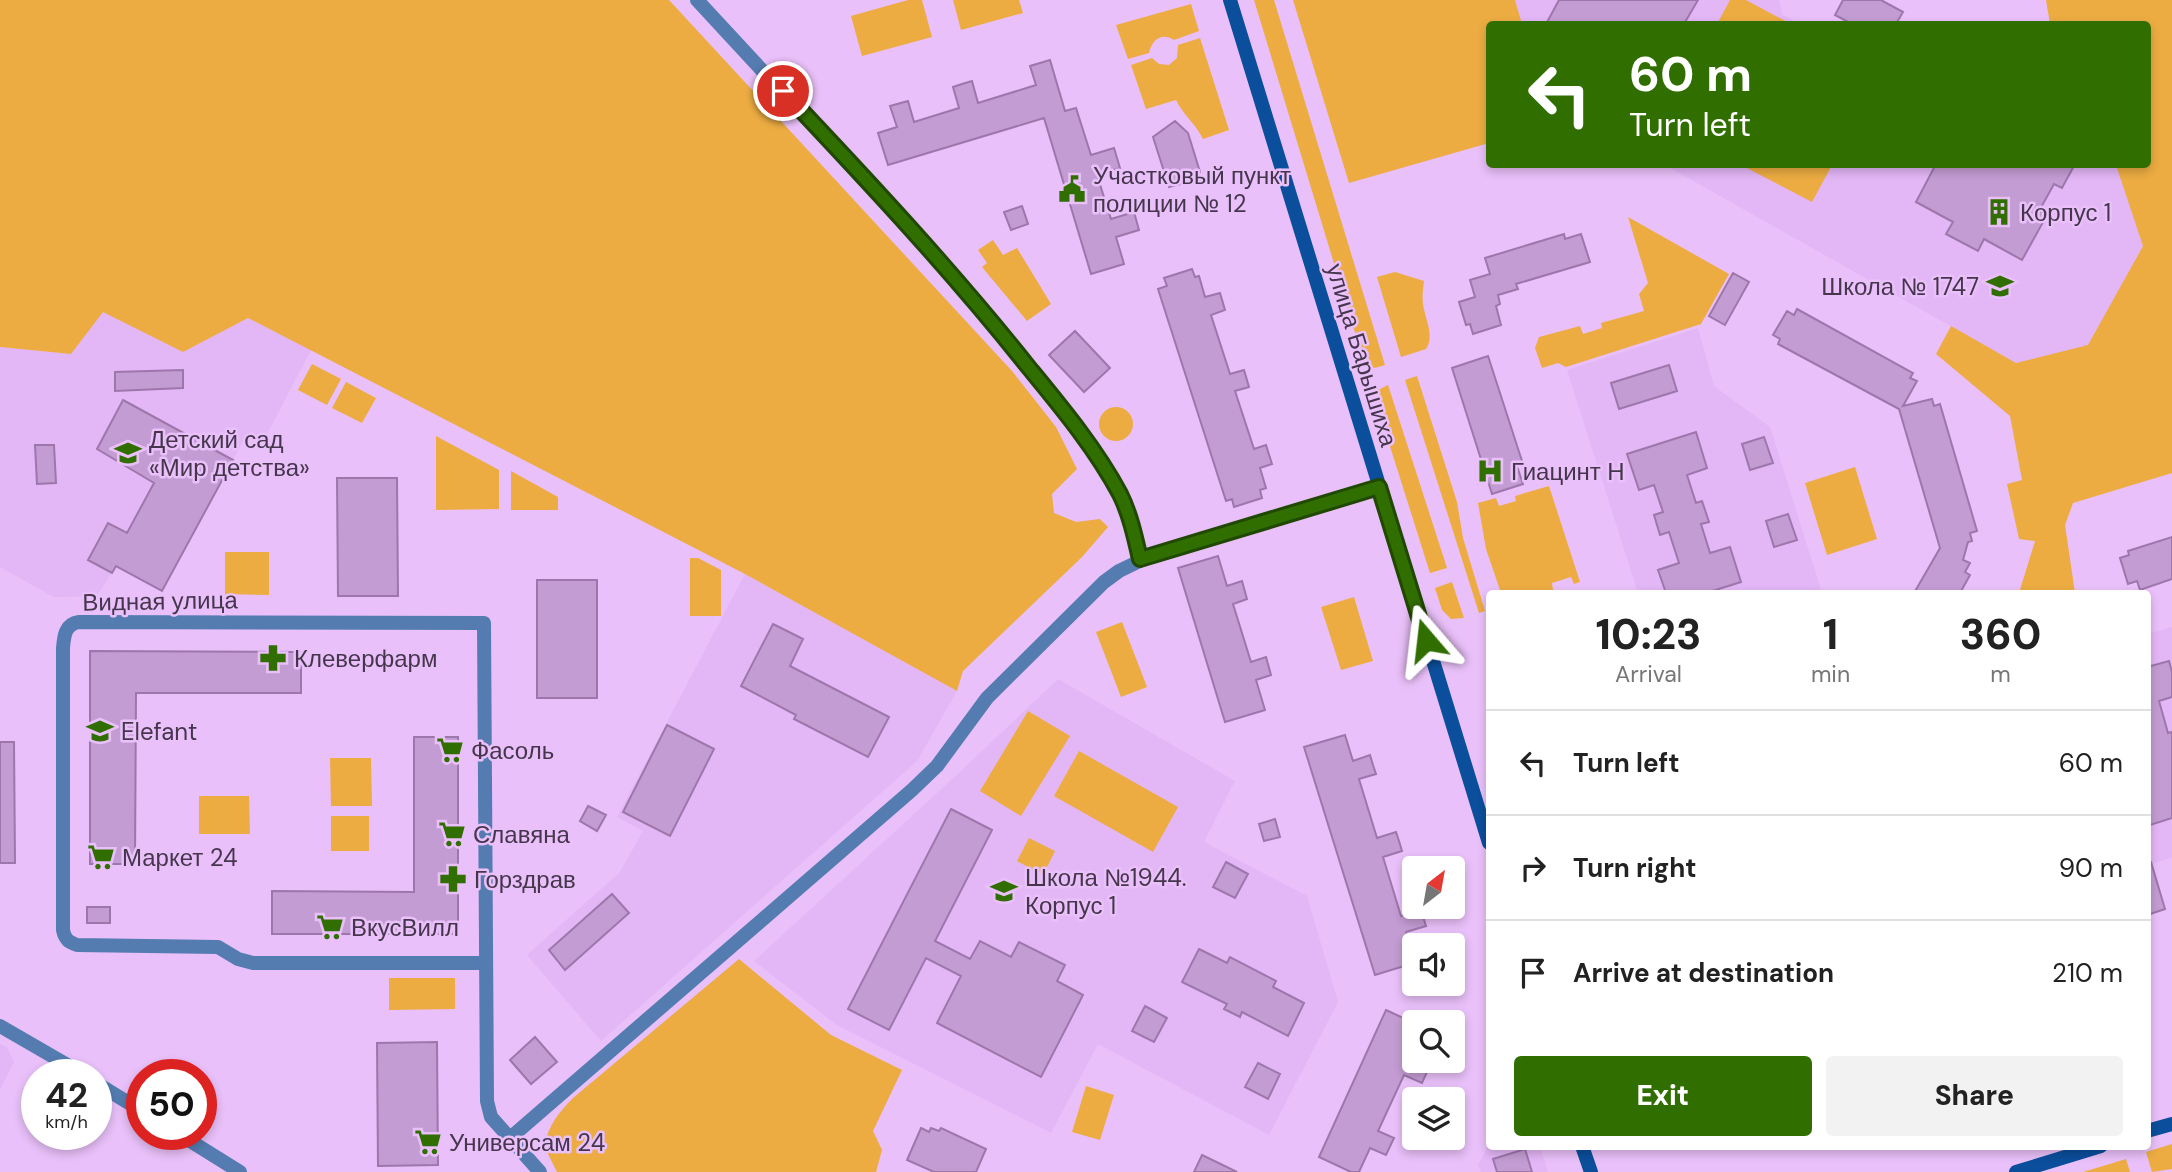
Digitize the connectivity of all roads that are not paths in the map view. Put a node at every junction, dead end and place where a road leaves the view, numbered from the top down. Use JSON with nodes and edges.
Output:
{"nodes":[{"id":1,"x":697,"y":0,"type":"edge"},
{"id":2,"x":1230,"y":0,"type":"edge"},
{"id":3,"x":1379,"y":487,"type":"junction"},
{"id":4,"x":1140,"y":559,"type":"junction"},
{"id":5,"x":1486,"y":833,"type":"edge"},
{"id":6,"x":485,"y":963,"type":"junction"},
{"id":7,"x":0,"y":1026,"type":"edge"},
{"id":8,"x":57,"y":1059,"type":"edge"},
{"id":9,"x":2172,"y":1124,"type":"edge"},
{"id":10,"x":2151,"y":1131,"type":"edge"},
{"id":11,"x":509,"y":1139,"type":"junction"},
{"id":12,"x":205,"y":1150,"type":"edge"},
{"id":13,"x":1584,"y":1150,"type":"edge"},
{"id":14,"x":2088,"y":1150,"type":"edge"},
{"id":15,"x":533,"y":1170,"type":"edge"},
{"id":16,"x":240,"y":1172,"type":"edge"},
{"id":17,"x":1591,"y":1172,"type":"edge"},
{"id":18,"x":2016,"y":1172,"type":"edge"}],
"edges":[{"from":1,"to":4,"type":"street"},
{"from":2,"to":3,"type":"main road","name":"улица Барышиха"},
{"from":3,"to":4,"type":"street"},
{"from":3,"to":5,"type":"main road","name":"улица Барышиха"},
{"from":4,"to":11,"type":"street"},
{"from":6,"to":6,"type":"street","name":"Видная улица"},
{"from":6,"to":11,"type":"street","name":"Видная улица"},
{"from":7,"to":8,"type":"street"},
{"from":9,"to":10,"type":"main road"},
{"from":11,"to":15,"type":"street","name":"Видная улица"},
{"from":12,"to":16,"type":"street"},
{"from":13,"to":17,"type":"main road"},
{"from":14,"to":18,"type":"main road"}]}
